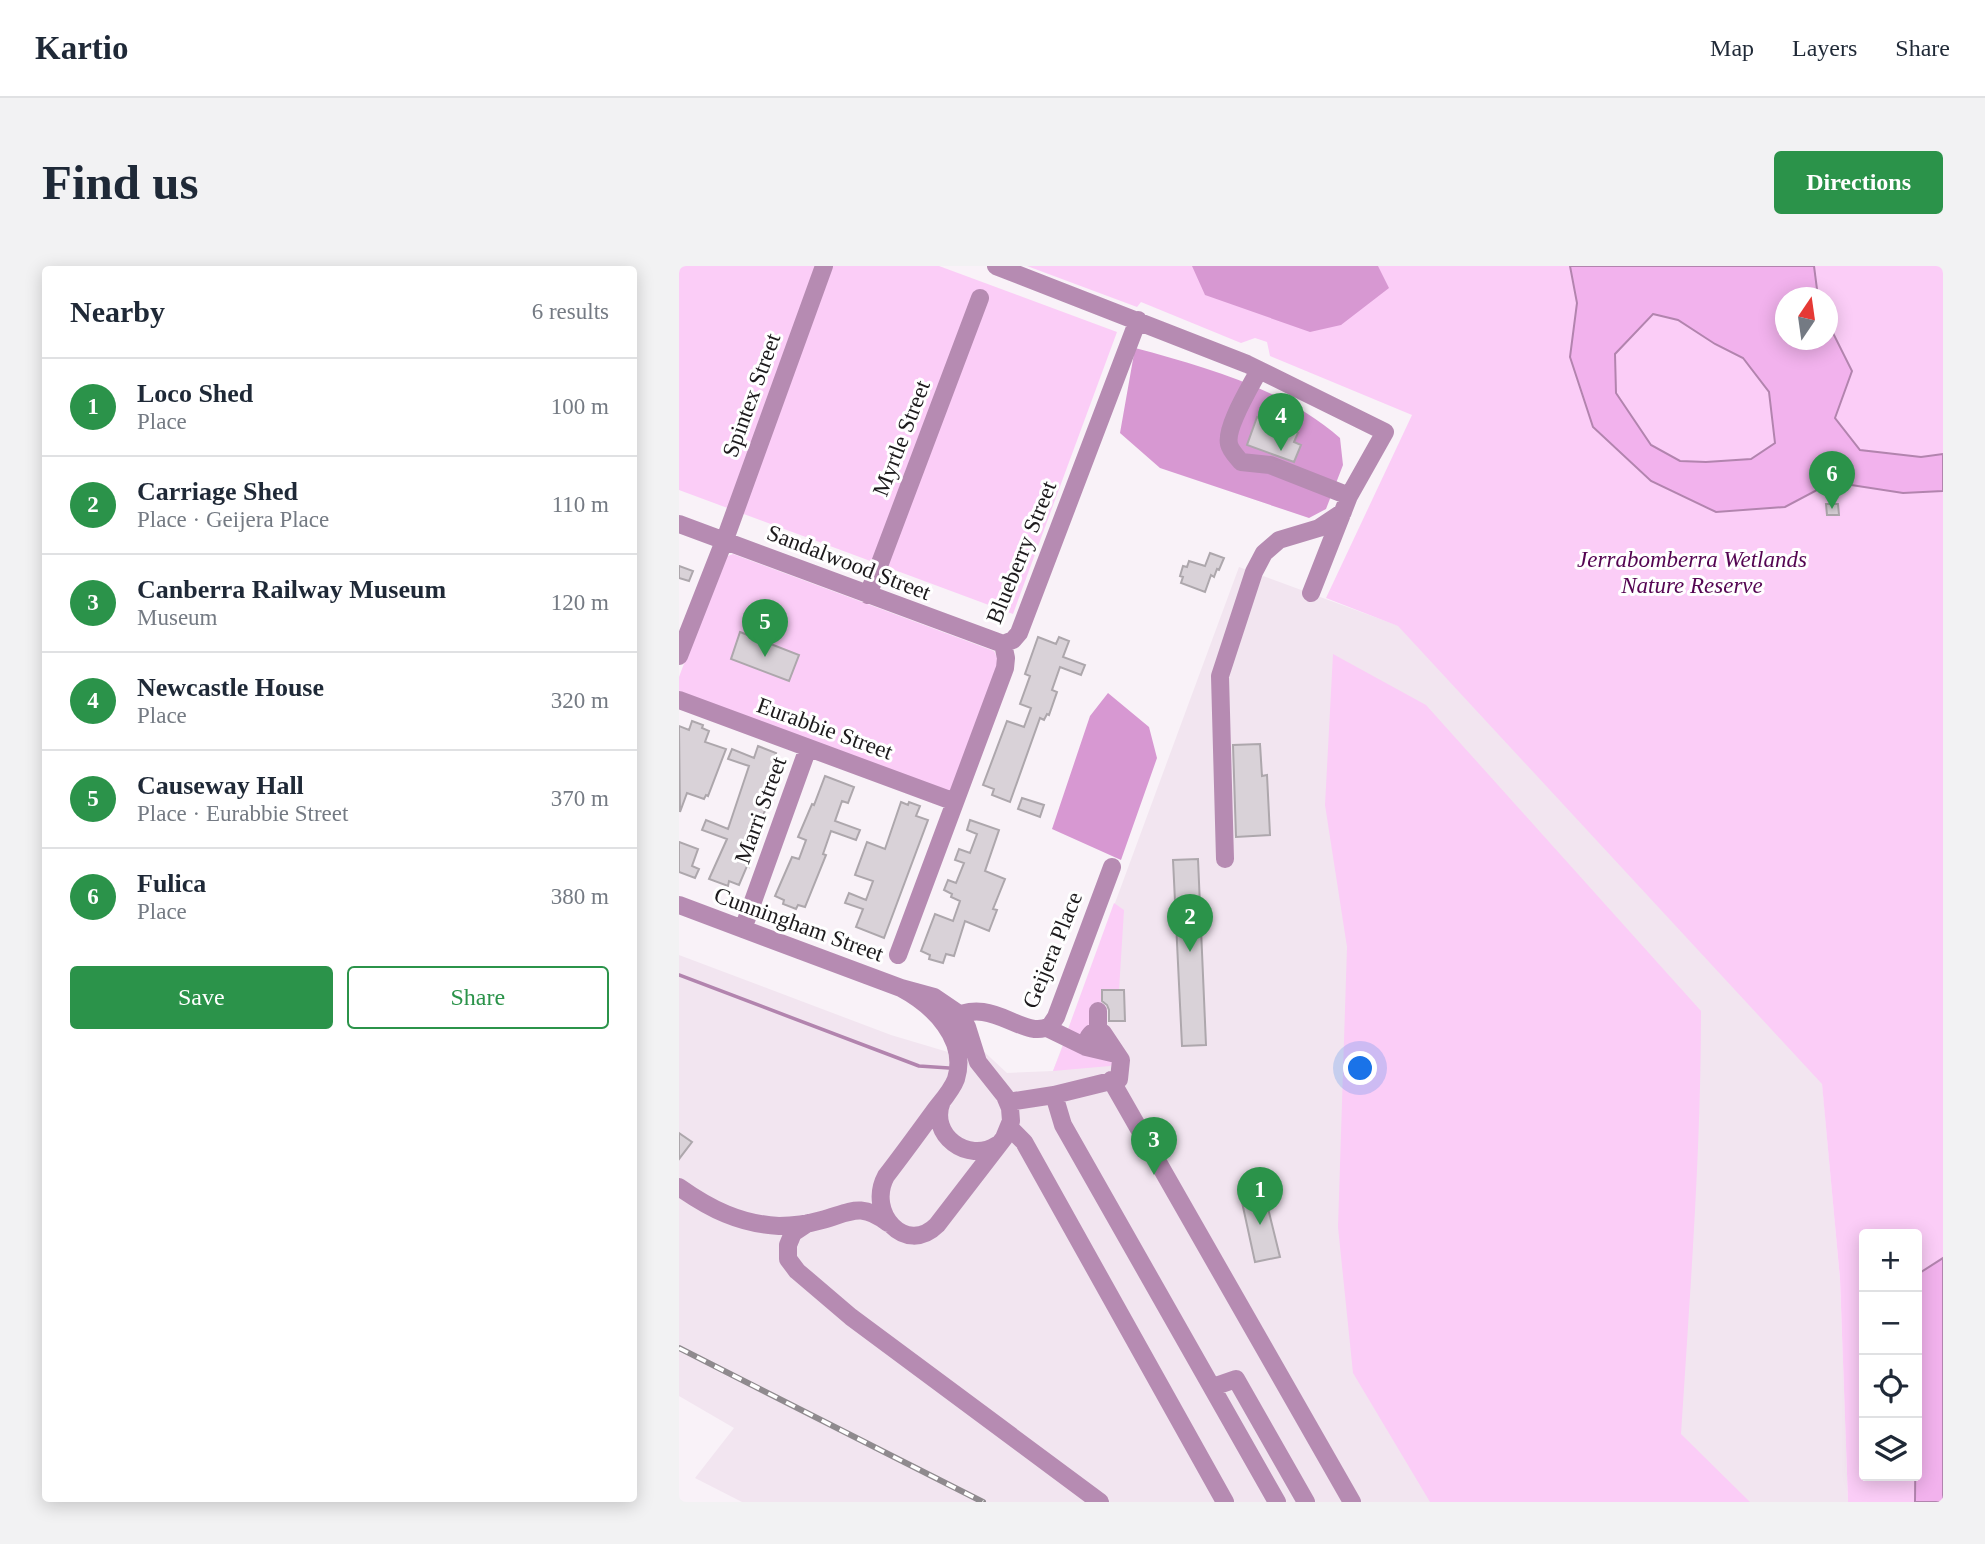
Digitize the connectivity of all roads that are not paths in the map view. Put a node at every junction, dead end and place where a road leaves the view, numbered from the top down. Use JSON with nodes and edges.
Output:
{"nodes":[{"id":1,"x":824,"y":266,"type":"edge"},
{"id":2,"x":996,"y":266,"type":"edge"},
{"id":3,"x":980,"y":298,"type":"dead end"},
{"id":4,"x":1138,"y":320,"type":"junction"},
{"id":5,"x":1259,"y":370,"type":"junction"},
{"id":6,"x":1346,"y":504,"type":"junction"},
{"id":7,"x":679,"y":524,"type":"edge"},
{"id":8,"x":724,"y":541,"type":"junction"},
{"id":9,"x":1311,"y":593,"type":"dead end"},
{"id":10,"x":868,"y":595,"type":"junction"},
{"id":11,"x":1003,"y":644,"type":"junction"},
{"id":12,"x":679,"y":656,"type":"edge"},
{"id":13,"x":679,"y":700,"type":"edge"},
{"id":14,"x":808,"y":748,"type":"junction"},
{"id":15,"x":955,"y":802,"type":"junction"},
{"id":16,"x":1225,"y":859,"type":"dead end"},
{"id":17,"x":1112,"y":867,"type":"dead end"},
{"id":18,"x":679,"y":905,"type":"edge"},
{"id":19,"x":743,"y":929,"type":"junction"},
{"id":20,"x":898,"y":955,"type":"dead end"},
{"id":21,"x":1098,"y":1011,"type":"dead end"},
{"id":22,"x":952,"y":1018,"type":"junction"},
{"id":23,"x":1047,"y":1028,"type":"junction"},
{"id":24,"x":1098,"y":1030,"type":"junction"},
{"id":25,"x":1086,"y":1047,"type":"junction"},
{"id":26,"x":1116,"y":1054,"type":"junction"},
{"id":27,"x":1121,"y":1079,"type":"junction"},
{"id":28,"x":947,"y":1094,"type":"junction"},
{"id":29,"x":1054,"y":1095,"type":"junction"},
{"id":30,"x":1004,"y":1096,"type":"junction"},
{"id":31,"x":1005,"y":1135,"type":"junction"},
{"id":32,"x":886,"y":1176,"type":"junction"},
{"id":33,"x":679,"y":1187,"type":"edge"},
{"id":34,"x":832,"y":1217,"type":"junction"},
{"id":35,"x":809,"y":1223,"type":"junction"},
{"id":36,"x":892,"y":1226,"type":"junction"},
{"id":37,"x":1213,"y":1387,"type":"junction"},
{"id":38,"x":1100,"y":1502,"type":"edge"},
{"id":39,"x":1225,"y":1502,"type":"edge"},
{"id":40,"x":1277,"y":1502,"type":"edge"},
{"id":41,"x":1306,"y":1502,"type":"edge"},
{"id":42,"x":1352,"y":1502,"type":"edge"}],
"edges":[{"from":1,"to":8,"type":"street","name":"Spintex Street"},
{"from":2,"to":4,"type":"street"},
{"from":3,"to":10,"type":"street","name":"Myrtle Street"},
{"from":4,"to":5,"type":"street"},
{"from":4,"to":11,"type":"street","name":"Blueberry Street"},
{"from":5,"to":6,"type":"street"},
{"from":5,"to":6,"type":"street"},
{"from":6,"to":9,"type":"street"},
{"from":6,"to":16,"type":"street"},
{"from":7,"to":8,"type":"street","name":"Sandalwood Street"},
{"from":8,"to":10,"type":"street","name":"Sandalwood Street"},
{"from":8,"to":12,"type":"street","name":"Spintex Street"},
{"from":10,"to":11,"type":"street","name":"Sandalwood Street"},
{"from":11,"to":15,"type":"street","name":"Blueberry Street"},
{"from":13,"to":14,"type":"street","name":"Eurabbie Street"},
{"from":14,"to":15,"type":"street","name":"Eurabbie Street"},
{"from":14,"to":19,"type":"street","name":"Marri Street"},
{"from":15,"to":20,"type":"street","name":"Blueberry Street"},
{"from":17,"to":23,"type":"street","name":"Geijera Place"},
{"from":18,"to":19,"type":"street","name":"Cunningham Street"},
{"from":19,"to":22,"type":"street","name":"Cunningham Street"},
{"from":21,"to":24,"type":"street"},
{"from":22,"to":23,"type":"street","name":"Geijera Place"},
{"from":22,"to":28,"type":"street"},
{"from":22,"to":30,"type":"street"},
{"from":23,"to":25,"type":"street"},
{"from":24,"to":25,"type":"street"},
{"from":24,"to":26,"type":"street"},
{"from":25,"to":26,"type":"street"},
{"from":26,"to":27,"type":"street"},
{"from":27,"to":29,"type":"street"},
{"from":27,"to":42,"type":"street"},
{"from":28,"to":30,"type":"street"},
{"from":28,"to":31,"type":"street"},
{"from":28,"to":32,"type":"street"},
{"from":29,"to":30,"type":"street"},
{"from":29,"to":37,"type":"street"},
{"from":30,"to":31,"type":"street"},
{"from":31,"to":36,"type":"street"},
{"from":31,"to":39,"type":"street"},
{"from":32,"to":34,"type":"street"},
{"from":32,"to":36,"type":"street"},
{"from":33,"to":35,"type":"street"},
{"from":34,"to":35,"type":"street"},
{"from":34,"to":36,"type":"street"},
{"from":35,"to":38,"type":"street"},
{"from":37,"to":40,"type":"street"},
{"from":37,"to":41,"type":"street"}]}
